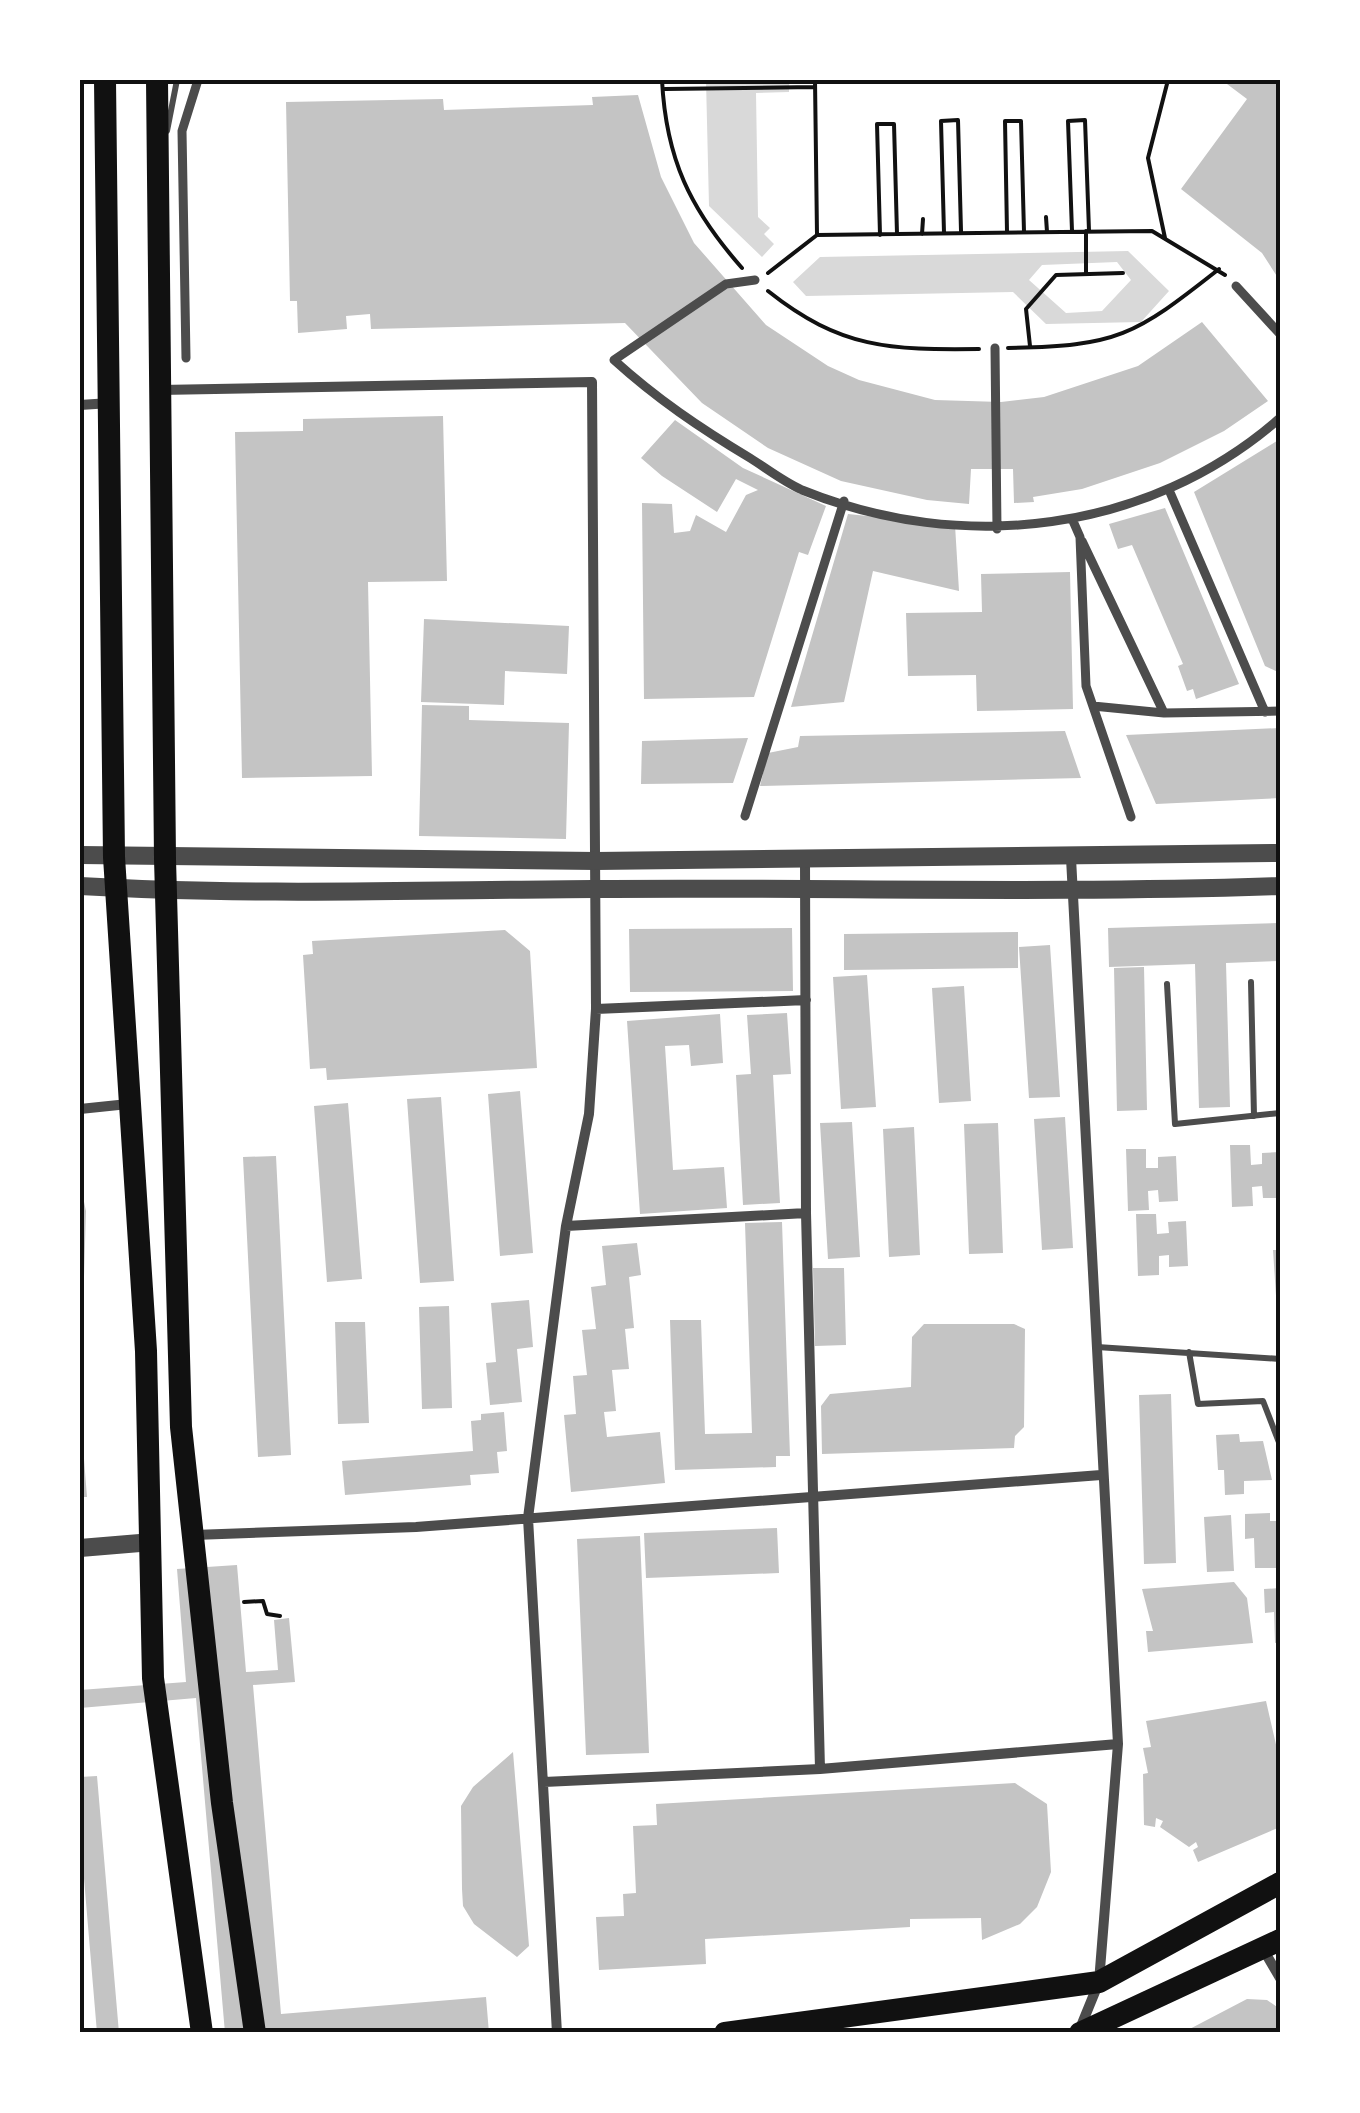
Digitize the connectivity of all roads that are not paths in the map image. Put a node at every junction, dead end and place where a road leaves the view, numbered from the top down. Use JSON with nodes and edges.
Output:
{"nodes":[{"id":1,"x":105,"y":80,"type":"edge"},
{"id":2,"x":157,"y":80,"type":"edge"},
{"id":3,"x":177,"y":80,"type":"edge"},
{"id":4,"x":198,"y":80,"type":"edge"},
{"id":5,"x":156,"y":160,"type":"junction"},
{"id":6,"x":755,"y":280,"type":"road end"},
{"id":7,"x":1236,"y":286,"type":"road end"},
{"id":8,"x":1280,"y":334,"type":"edge"},
{"id":9,"x":995,"y":348,"type":"road end"},
{"id":10,"x":186,"y":358,"type":"dead end"},
{"id":11,"x":158,"y":390,"type":"junction"},
{"id":12,"x":111,"y":403,"type":"junction"},
{"id":13,"x":80,"y":405,"type":"edge"},
{"id":14,"x":1280,"y":418,"type":"edge"},
{"id":15,"x":1169,"y":490,"type":"junction"},
{"id":16,"x":844,"y":502,"type":"junction"},
{"id":17,"x":1073,"y":521,"type":"junction"},
{"id":18,"x":996,"y":530,"type":"junction"},
{"id":19,"x":1080,"y":537,"type":"junction"},
{"id":20,"x":1092,"y":706,"type":"junction"},
{"id":21,"x":1164,"y":712,"type":"junction"},
{"id":22,"x":1265,"y":712,"type":"junction"},
{"id":23,"x":1280,"y":712,"type":"edge"},
{"id":24,"x":745,"y":816,"type":"dead end"},
{"id":25,"x":1132,"y":817,"type":"dead end"},
{"id":26,"x":1280,"y":854,"type":"edge"},
{"id":27,"x":80,"y":855,"type":"edge"},
{"id":28,"x":114,"y":856,"type":"junction"},
{"id":29,"x":1071,"y":858,"type":"junction"},
{"id":30,"x":165,"y":859,"type":"junction"},
{"id":31,"x":806,"y":859,"type":"junction"},
{"id":32,"x":596,"y":861,"type":"junction"},
{"id":33,"x":80,"y":886,"type":"edge"},
{"id":34,"x":1280,"y":886,"type":"edge"},
{"id":35,"x":116,"y":888,"type":"junction"},
{"id":36,"x":595,"y":889,"type":"junction"},
{"id":37,"x":805,"y":890,"type":"junction"},
{"id":38,"x":167,"y":892,"type":"junction"},
{"id":39,"x":1072,"y":893,"type":"junction"},
{"id":40,"x":1251,"y":982,"type":"dead end"},
{"id":41,"x":1167,"y":984,"type":"dead end"},
{"id":42,"x":806,"y":1000,"type":"junction"},
{"id":43,"x":596,"y":1009,"type":"junction"},
{"id":44,"x":129,"y":1104,"type":"junction"},
{"id":45,"x":80,"y":1109,"type":"edge"},
{"id":46,"x":1280,"y":1114,"type":"edge"},
{"id":47,"x":1254,"y":1116,"type":"junction"},
{"id":48,"x":806,"y":1212,"type":"junction"},
{"id":49,"x":566,"y":1226,"type":"junction"},
{"id":50,"x":1096,"y":1348,"type":"junction"},
{"id":51,"x":1189,"y":1352,"type":"junction"},
{"id":52,"x":1280,"y":1359,"type":"edge"},
{"id":53,"x":1280,"y":1445,"type":"edge"},
{"id":54,"x":1101,"y":1475,"type":"junction"},
{"id":55,"x":811,"y":1496,"type":"junction"},
{"id":56,"x":528,"y":1518,"type":"junction"},
{"id":57,"x":190,"y":1535,"type":"junction"},
{"id":58,"x":152,"y":1542,"type":"junction"},
{"id":59,"x":80,"y":1548,"type":"edge"},
{"id":60,"x":1118,"y":1744,"type":"junction"},
{"id":61,"x":820,"y":1769,"type":"junction"},
{"id":62,"x":544,"y":1782,"type":"junction"},
{"id":63,"x":1280,"y":1883,"type":"edge"},
{"id":64,"x":1272,"y":1944,"type":"edge"},
{"id":65,"x":1280,"y":1978,"type":"edge"},
{"id":66,"x":1099,"y":1982,"type":"junction"},
{"id":67,"x":202,"y":2033,"type":"edge"},
{"id":68,"x":255,"y":2033,"type":"edge"},
{"id":69,"x":557,"y":2033,"type":"edge"},
{"id":70,"x":726,"y":2033,"type":"edge"},
{"id":71,"x":1079,"y":2033,"type":"edge"}],
"edges":[{"from":1,"to":12,"type":"main road"},
{"from":2,"to":5,"type":"main road"},
{"from":3,"to":5,"type":"lane"},
{"from":4,"to":10,"type":"street"},
{"from":5,"to":11,"type":"main road"},
{"from":6,"to":16,"type":"street"},
{"from":7,"to":8,"type":"street"},
{"from":9,"to":18,"type":"street"},
{"from":11,"to":30,"type":"main road"},
{"from":11,"to":32,"type":"street"},
{"from":12,"to":13,"type":"street"},
{"from":12,"to":28,"type":"main road"},
{"from":14,"to":15,"type":"street"},
{"from":15,"to":17,"type":"street"},
{"from":15,"to":22,"type":"street"},
{"from":16,"to":18,"type":"street"},
{"from":16,"to":24,"type":"street"},
{"from":17,"to":18,"type":"street"},
{"from":17,"to":19,"type":"street"},
{"from":19,"to":20,"type":"street"},
{"from":19,"to":21,"type":"street"},
{"from":20,"to":21,"type":"street"},
{"from":20,"to":25,"type":"street"},
{"from":21,"to":22,"type":"street"},
{"from":22,"to":23,"type":"street"},
{"from":26,"to":29,"type":"street"},
{"from":27,"to":28,"type":"street"},
{"from":28,"to":30,"type":"street"},
{"from":28,"to":35,"type":"main road"},
{"from":29,"to":31,"type":"street"},
{"from":29,"to":39,"type":"street"},
{"from":30,"to":32,"type":"street"},
{"from":30,"to":38,"type":"main road"},
{"from":31,"to":32,"type":"street"},
{"from":31,"to":37,"type":"street"},
{"from":32,"to":36,"type":"street"},
{"from":33,"to":35,"type":"street"},
{"from":34,"to":39,"type":"street"},
{"from":35,"to":38,"type":"street"},
{"from":35,"to":44,"type":"main road"},
{"from":36,"to":37,"type":"street"},
{"from":36,"to":38,"type":"street"},
{"from":36,"to":43,"type":"street"},
{"from":37,"to":39,"type":"street"},
{"from":37,"to":42,"type":"street"},
{"from":38,"to":57,"type":"main road"},
{"from":39,"to":50,"type":"street"},
{"from":40,"to":47,"type":"lane"},
{"from":41,"to":47,"type":"lane"},
{"from":42,"to":43,"type":"street"},
{"from":42,"to":48,"type":"street"},
{"from":43,"to":49,"type":"street"},
{"from":44,"to":45,"type":"street"},
{"from":44,"to":58,"type":"main road"},
{"from":46,"to":47,"type":"lane"},
{"from":48,"to":49,"type":"street"},
{"from":48,"to":55,"type":"street"},
{"from":49,"to":56,"type":"street"},
{"from":50,"to":51,"type":"lane"},
{"from":50,"to":54,"type":"street"},
{"from":51,"to":52,"type":"lane"},
{"from":51,"to":53,"type":"lane"},
{"from":54,"to":55,"type":"street"},
{"from":54,"to":60,"type":"street"},
{"from":55,"to":56,"type":"street"},
{"from":55,"to":61,"type":"street"},
{"from":56,"to":57,"type":"street"},
{"from":56,"to":62,"type":"street"},
{"from":57,"to":68,"type":"main road"},
{"from":58,"to":59,"type":"street"},
{"from":58,"to":67,"type":"main road"},
{"from":60,"to":61,"type":"street"},
{"from":60,"to":66,"type":"street"},
{"from":61,"to":62,"type":"street"},
{"from":62,"to":69,"type":"street"},
{"from":63,"to":66,"type":"main road"},
{"from":64,"to":65,"type":"street"},
{"from":64,"to":71,"type":"main road"},
{"from":66,"to":70,"type":"main road"},
{"from":66,"to":71,"type":"street"}]}
